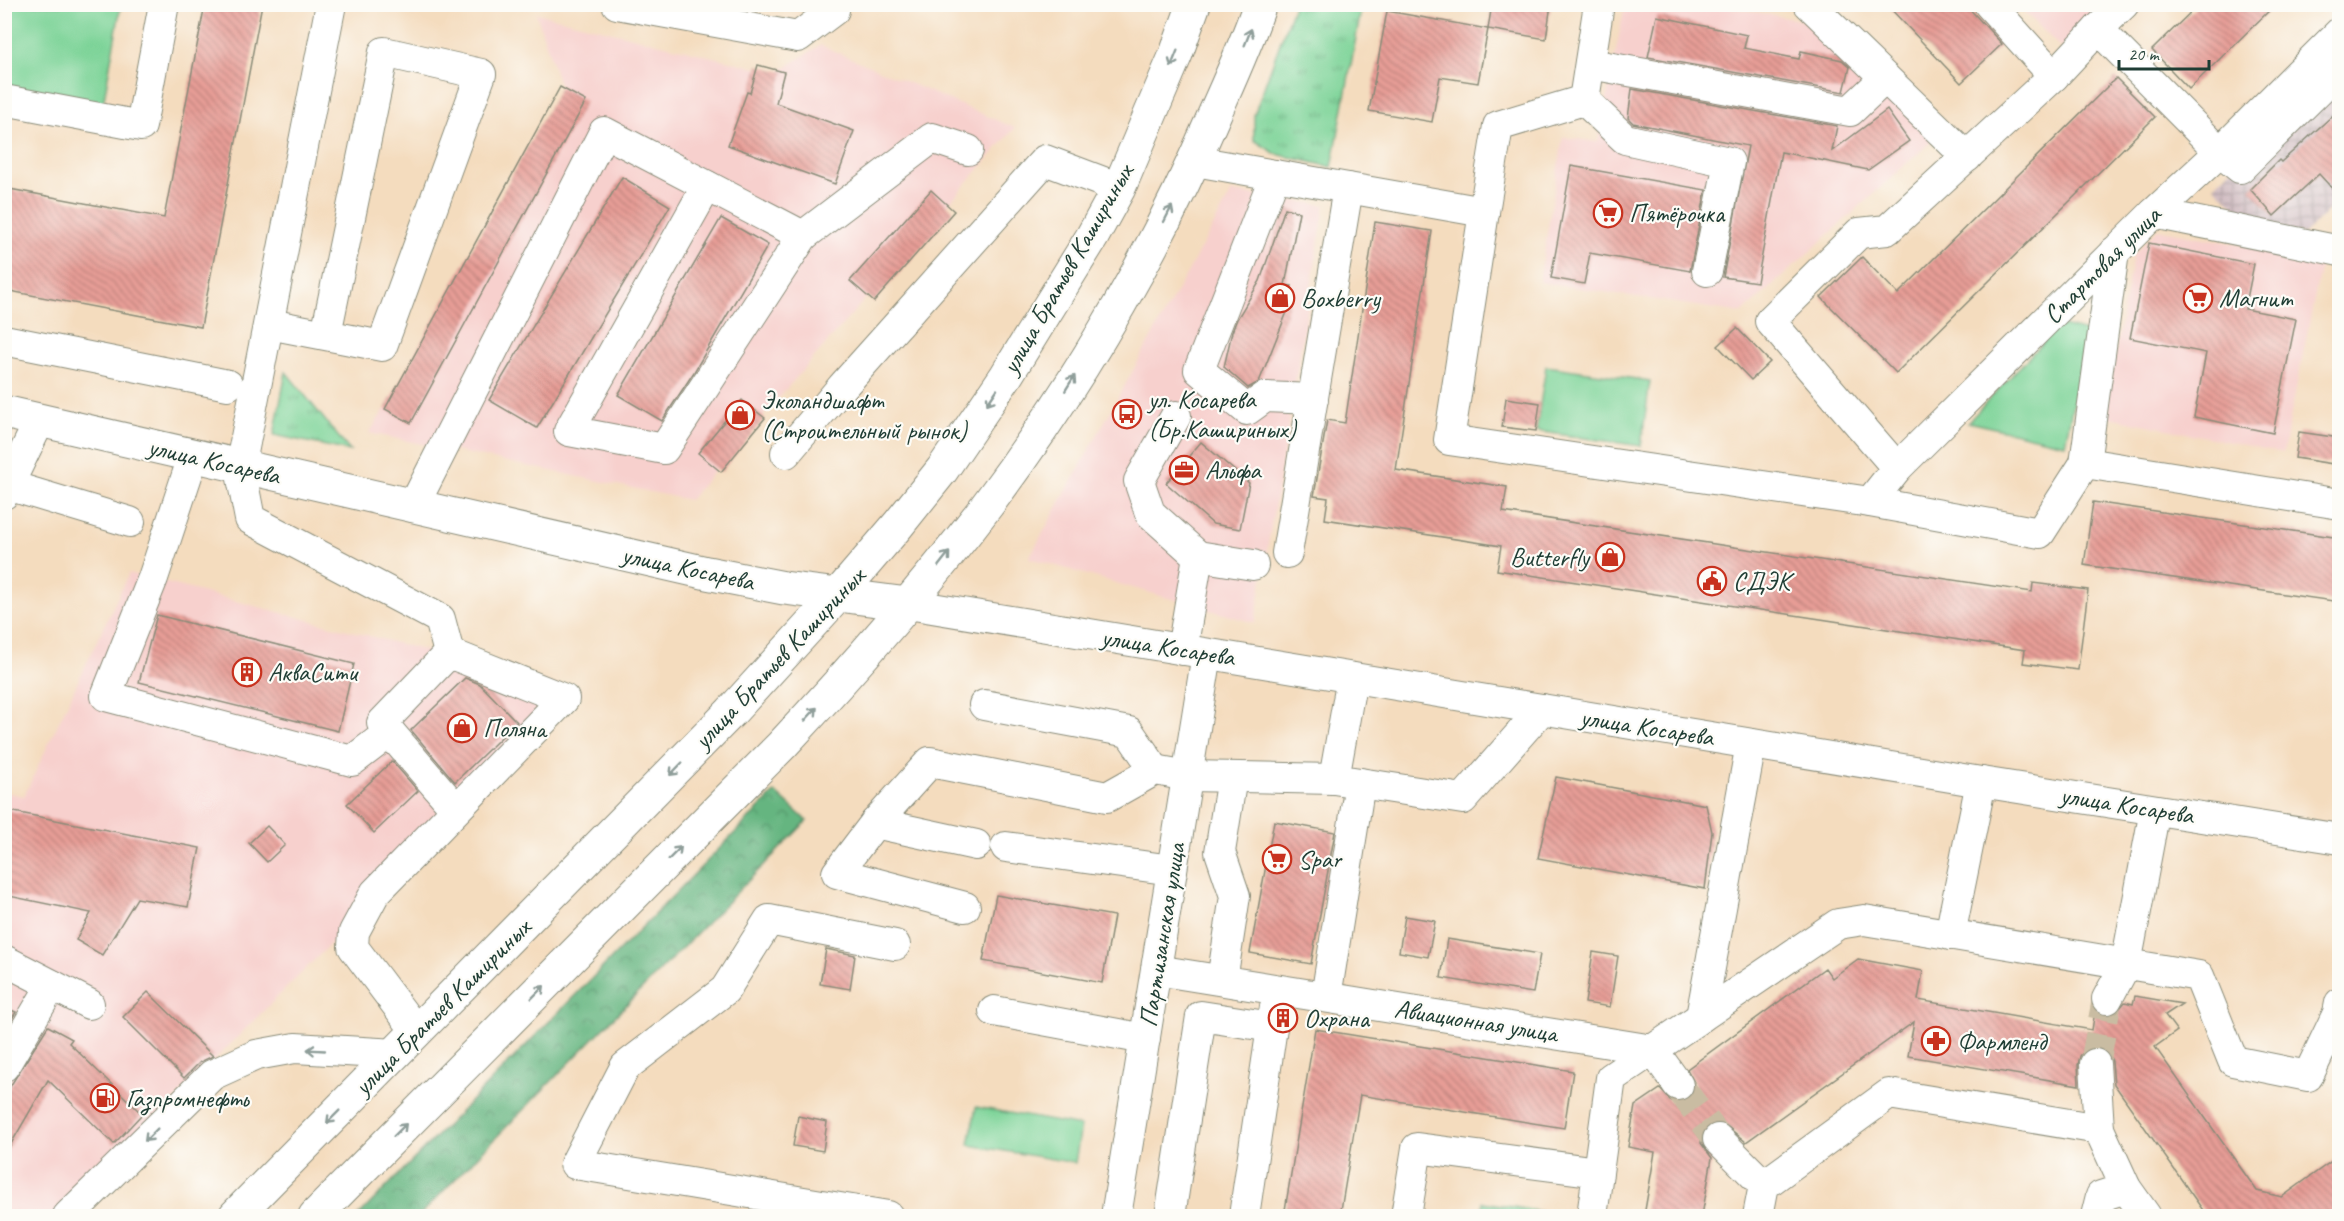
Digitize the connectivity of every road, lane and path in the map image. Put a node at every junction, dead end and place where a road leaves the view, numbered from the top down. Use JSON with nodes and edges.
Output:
{"nodes":[{"id":1,"x":164,"y":4,"type":"edge"},
{"id":2,"x":331,"y":4,"type":"edge"},
{"id":3,"x":617,"y":4,"type":"edge"},
{"id":4,"x":836,"y":4,"type":"edge"},
{"id":5,"x":1194,"y":4,"type":"edge"},
{"id":6,"x":1260,"y":4,"type":"edge"},
{"id":7,"x":1599,"y":4,"type":"edge"},
{"id":8,"x":1809,"y":4,"type":"edge"},
{"id":9,"x":1989,"y":4,"type":"edge"},
{"id":10,"x":2124,"y":4,"type":"edge"},
{"id":11,"x":2098,"y":29,"type":"junction"},
{"id":12,"x":2340,"y":32,"type":"edge"},
{"id":13,"x":1590,"y":64,"type":"junction"},
{"id":14,"x":2340,"y":69,"type":"edge"},
{"id":15,"x":2054,"y":76,"type":"junction"},
{"id":16,"x":1885,"y":78,"type":"junction"},
{"id":17,"x":1584,"y":99,"type":"junction"},
{"id":18,"x":4,"y":100,"type":"edge"},
{"id":19,"x":968,"y":150,"type":"dead end"},
{"id":20,"x":2220,"y":152,"type":"junction"},
{"id":21,"x":1967,"y":157,"type":"junction"},
{"id":22,"x":1195,"y":161,"type":"junction"},
{"id":23,"x":1275,"y":175,"type":"junction"},
{"id":24,"x":707,"y":186,"type":"junction"},
{"id":25,"x":1119,"y":188,"type":"junction"},
{"id":26,"x":1348,"y":188,"type":"junction"},
{"id":27,"x":1484,"y":212,"type":"junction"},
{"id":28,"x":2154,"y":213,"type":"junction"},
{"id":29,"x":803,"y":236,"type":"junction"},
{"id":30,"x":2340,"y":251,"type":"edge"},
{"id":31,"x":2114,"y":252,"type":"junction"},
{"id":32,"x":1707,"y":272,"type":"dead end"},
{"id":33,"x":269,"y":324,"type":"junction"},
{"id":34,"x":326,"y":334,"type":"junction"},
{"id":35,"x":4,"y":340,"type":"edge"},
{"id":36,"x":228,"y":385,"type":"dead end"},
{"id":37,"x":1312,"y":399,"type":"junction"},
{"id":38,"x":4,"y":412,"type":"edge"},
{"id":39,"x":1176,"y":416,"type":"dead end"},
{"id":40,"x":40,"y":420,"type":"junction"},
{"id":41,"x":786,"y":453,"type":"dead end"},
{"id":42,"x":193,"y":457,"type":"junction"},
{"id":43,"x":2085,"y":463,"type":"junction"},
{"id":44,"x":240,"y":468,"type":"junction"},
{"id":45,"x":1897,"y":468,"type":"junction"},
{"id":46,"x":6,"y":488,"type":"edge"},
{"id":47,"x":1870,"y":502,"type":"junction"},
{"id":48,"x":2340,"y":504,"type":"edge"},
{"id":49,"x":413,"y":507,"type":"junction"},
{"id":50,"x":130,"y":522,"type":"dead end"},
{"id":51,"x":1287,"y":553,"type":"dead end"},
{"id":52,"x":1198,"y":556,"type":"junction"},
{"id":53,"x":1253,"y":565,"type":"dead end"},
{"id":54,"x":838,"y":596,"type":"junction"},
{"id":55,"x":908,"y":604,"type":"junction"},
{"id":56,"x":1194,"y":652,"type":"junction"},
{"id":57,"x":449,"y":653,"type":"junction"},
{"id":58,"x":1352,"y":678,"type":"junction"},
{"id":59,"x":984,"y":705,"type":"dead end"},
{"id":60,"x":1542,"y":709,"type":"junction"},
{"id":61,"x":390,"y":732,"type":"junction"},
{"id":62,"x":1751,"y":744,"type":"junction"},
{"id":63,"x":1155,"y":770,"type":"junction"},
{"id":64,"x":1188,"y":776,"type":"junction"},
{"id":65,"x":1232,"y":777,"type":"junction"},
{"id":66,"x":1347,"y":781,"type":"junction"},
{"id":67,"x":1981,"y":782,"type":"junction"},
{"id":68,"x":456,"y":809,"type":"junction"},
{"id":69,"x":2156,"y":810,"type":"junction"},
{"id":70,"x":876,"y":823,"type":"junction"},
{"id":71,"x":2340,"y":839,"type":"edge"},
{"id":72,"x":976,"y":845,"type":"dead end"},
{"id":73,"x":1006,"y":847,"type":"dead end"},
{"id":74,"x":1172,"y":870,"type":"junction"},
{"id":75,"x":965,"y":907,"type":"dead end"},
{"id":76,"x":1950,"y":935,"type":"junction"},
{"id":77,"x":895,"y":945,"type":"dead end"},
{"id":78,"x":4,"y":960,"type":"edge"},
{"id":79,"x":2126,"y":964,"type":"junction"},
{"id":80,"x":1156,"y":970,"type":"junction"},
{"id":81,"x":1222,"y":980,"type":"junction"},
{"id":82,"x":51,"y":985,"type":"junction"},
{"id":83,"x":1278,"y":989,"type":"junction"},
{"id":84,"x":1326,"y":997,"type":"junction"},
{"id":85,"x":2107,"y":999,"type":"tunnel mouth"},
{"id":86,"x":89,"y":1004,"type":"dead end"},
{"id":87,"x":2339,"y":1010,"type":"edge"},
{"id":88,"x":994,"y":1011,"type":"dead end"},
{"id":89,"x":1701,"y":1017,"type":"junction"},
{"id":90,"x":1272,"y":1027,"type":"junction"},
{"id":91,"x":1145,"y":1039,"type":"junction"},
{"id":92,"x":406,"y":1043,"type":"junction"},
{"id":93,"x":1653,"y":1050,"type":"junction"},
{"id":94,"x":2095,"y":1064,"type":"tunnel mouth"},
{"id":95,"x":4,"y":1066,"type":"edge"},
{"id":96,"x":1678,"y":1085,"type":"tunnel mouth"},
{"id":97,"x":2099,"y":1129,"type":"junction"},
{"id":98,"x":1718,"y":1139,"type":"tunnel mouth"},
{"id":99,"x":1598,"y":1172,"type":"junction"},
{"id":100,"x":1764,"y":1185,"type":"junction"},
{"id":101,"x":2126,"y":1188,"type":"junction"},
{"id":102,"x":68,"y":1216,"type":"edge"},
{"id":103,"x":235,"y":1216,"type":"edge"},
{"id":104,"x":315,"y":1216,"type":"edge"},
{"id":105,"x":888,"y":1216,"type":"edge"},
{"id":106,"x":1116,"y":1216,"type":"edge"},
{"id":107,"x":1173,"y":1216,"type":"edge"},
{"id":108,"x":1244,"y":1216,"type":"edge"},
{"id":109,"x":1406,"y":1216,"type":"edge"},
{"id":110,"x":1592,"y":1216,"type":"edge"},
{"id":111,"x":1758,"y":1216,"type":"edge"},
{"id":112,"x":2096,"y":1216,"type":"edge"},
{"id":113,"x":2146,"y":1216,"type":"edge"}],
"edges":[{"from":1,"to":18,"type":"street"},
{"from":2,"to":33,"type":"street"},
{"from":3,"to":4,"type":"street"},
{"from":5,"to":25,"type":"main road","name":"улица Братьев Кашириных","one_way":true},
{"from":22,"to":6,"type":"main road","one_way":true},
{"from":7,"to":13,"type":"street"},
{"from":8,"to":16,"type":"street"},
{"from":9,"to":15,"type":"street"},
{"from":10,"to":11,"type":"street"},
{"from":11,"to":15,"type":"street"},
{"from":11,"to":20,"type":"street"},
{"from":12,"to":20,"type":"street","name":"Стартовая улица"},
{"from":13,"to":16,"type":"street"},
{"from":13,"to":17,"type":"street"},
{"from":14,"to":20,"type":"street"},
{"from":15,"to":21,"type":"street"},
{"from":16,"to":21,"type":"street"},
{"from":17,"to":27,"type":"street"},
{"from":17,"to":32,"type":"street"},
{"from":19,"to":29,"type":"street"},
{"from":20,"to":28,"type":"street","name":"Стартовая улица"},
{"from":21,"to":45,"type":"street"},
{"from":22,"to":23,"type":"street"},
{"from":55,"to":22,"type":"main road","one_way":true},
{"from":23,"to":26,"type":"street"},
{"from":23,"to":37,"type":"street"},
{"from":24,"to":29,"type":"street"},
{"from":24,"to":29,"type":"street"},
{"from":24,"to":49,"type":"street"},
{"from":25,"to":41,"type":"street"},
{"from":25,"to":54,"type":"main road","name":"улица Братьев Кашириных","one_way":true},
{"from":26,"to":27,"type":"street"},
{"from":26,"to":37,"type":"street"},
{"from":27,"to":47,"type":"street"},
{"from":28,"to":30,"type":"street"},
{"from":28,"to":31,"type":"street","name":"Стартовая улица"},
{"from":31,"to":43,"type":"street"},
{"from":31,"to":45,"type":"street","name":"Стартовая улица"},
{"from":33,"to":34,"type":"street"},
{"from":33,"to":44,"type":"street"},
{"from":34,"to":34,"type":"street"},
{"from":35,"to":36,"type":"street"},
{"from":37,"to":51,"type":"street"},
{"from":38,"to":40,"type":"main road","name":"улица Косарева"},
{"from":39,"to":52,"type":"street"},
{"from":40,"to":42,"type":"main road","name":"улица Косарева"},
{"from":40,"to":46,"type":"street"},
{"from":42,"to":44,"type":"main road","name":"улица Косарева"},
{"from":42,"to":61,"type":"street"},
{"from":43,"to":47,"type":"street"},
{"from":43,"to":48,"type":"street"},
{"from":44,"to":49,"type":"main road","name":"улица Косарева"},
{"from":44,"to":57,"type":"street"},
{"from":45,"to":47,"type":"street","name":"Стартовая улица"},
{"from":46,"to":50,"type":"street"},
{"from":49,"to":54,"type":"main road","name":"улица Косарева"},
{"from":52,"to":53,"type":"street"},
{"from":52,"to":56,"type":"street","name":"Партизанская улица"},
{"from":54,"to":55,"type":"main road","name":"улица Косарева"},
{"from":54,"to":92,"type":"main road","name":"улица Братьев Кашириных","one_way":true},
{"from":55,"to":56,"type":"street","name":"улица Косарева"},
{"from":104,"to":55,"type":"main road","one_way":true},
{"from":56,"to":58,"type":"street","name":"улица Косарева"},
{"from":56,"to":64,"type":"street","name":"Партизанская улица"},
{"from":57,"to":61,"type":"street"},
{"from":57,"to":68,"type":"street"},
{"from":58,"to":60,"type":"street","name":"улица Косарева"},
{"from":58,"to":66,"type":"street"},
{"from":59,"to":63,"type":"street"},
{"from":60,"to":62,"type":"street","name":"улица Косарева"},
{"from":60,"to":66,"type":"street"},
{"from":61,"to":68,"type":"street"},
{"from":62,"to":67,"type":"street","name":"улица Косарева"},
{"from":62,"to":89,"type":"street"},
{"from":63,"to":64,"type":"street"},
{"from":63,"to":70,"type":"street"},
{"from":64,"to":65,"type":"street"},
{"from":64,"to":74,"type":"street","name":"Партизанская улица"},
{"from":65,"to":66,"type":"street"},
{"from":65,"to":81,"type":"street"},
{"from":66,"to":84,"type":"street"},
{"from":67,"to":69,"type":"street","name":"улица Косарева"},
{"from":67,"to":76,"type":"street"},
{"from":68,"to":92,"type":"street"},
{"from":69,"to":71,"type":"street","name":"улица Косарева"},
{"from":69,"to":79,"type":"street"},
{"from":70,"to":72,"type":"street"},
{"from":70,"to":75,"type":"street"},
{"from":73,"to":74,"type":"street"},
{"from":74,"to":80,"type":"street","name":"Партизанская улица"},
{"from":76,"to":79,"type":"street"},
{"from":76,"to":89,"type":"street"},
{"from":77,"to":105,"type":"street"},
{"from":78,"to":82,"type":"street"},
{"from":79,"to":85,"type":"street"},
{"from":79,"to":87,"type":"street"},
{"from":80,"to":81,"type":"street","name":"Авиационная улица"},
{"from":80,"to":91,"type":"street","name":"Партизанская улица"},
{"from":81,"to":83,"type":"street","name":"Авиационная улица"},
{"from":82,"to":86,"type":"street"},
{"from":82,"to":95,"type":"street"},
{"from":83,"to":84,"type":"street","name":"Авиационная улица"},
{"from":83,"to":90,"type":"street"},
{"from":84,"to":93,"type":"street","name":"Авиационная улица"},
{"from":88,"to":91,"type":"street"},
{"from":89,"to":93,"type":"street"},
{"from":90,"to":107,"type":"street"},
{"from":90,"to":108,"type":"street"},
{"from":91,"to":106,"type":"street","name":"Партизанская улица"},
{"from":92,"to":102,"type":"street","one_way":true},
{"from":92,"to":103,"type":"main road","name":"улица Братьев Кашириных","one_way":true},
{"from":93,"to":96,"type":"street"},
{"from":93,"to":99,"type":"street"},
{"from":94,"to":97,"type":"street"},
{"from":97,"to":100,"type":"street"},
{"from":97,"to":101,"type":"street"},
{"from":98,"to":100,"type":"street"},
{"from":99,"to":109,"type":"street"},
{"from":99,"to":110,"type":"street"},
{"from":100,"to":111,"type":"street"},
{"from":101,"to":112,"type":"street"},
{"from":101,"to":113,"type":"street"}]}
